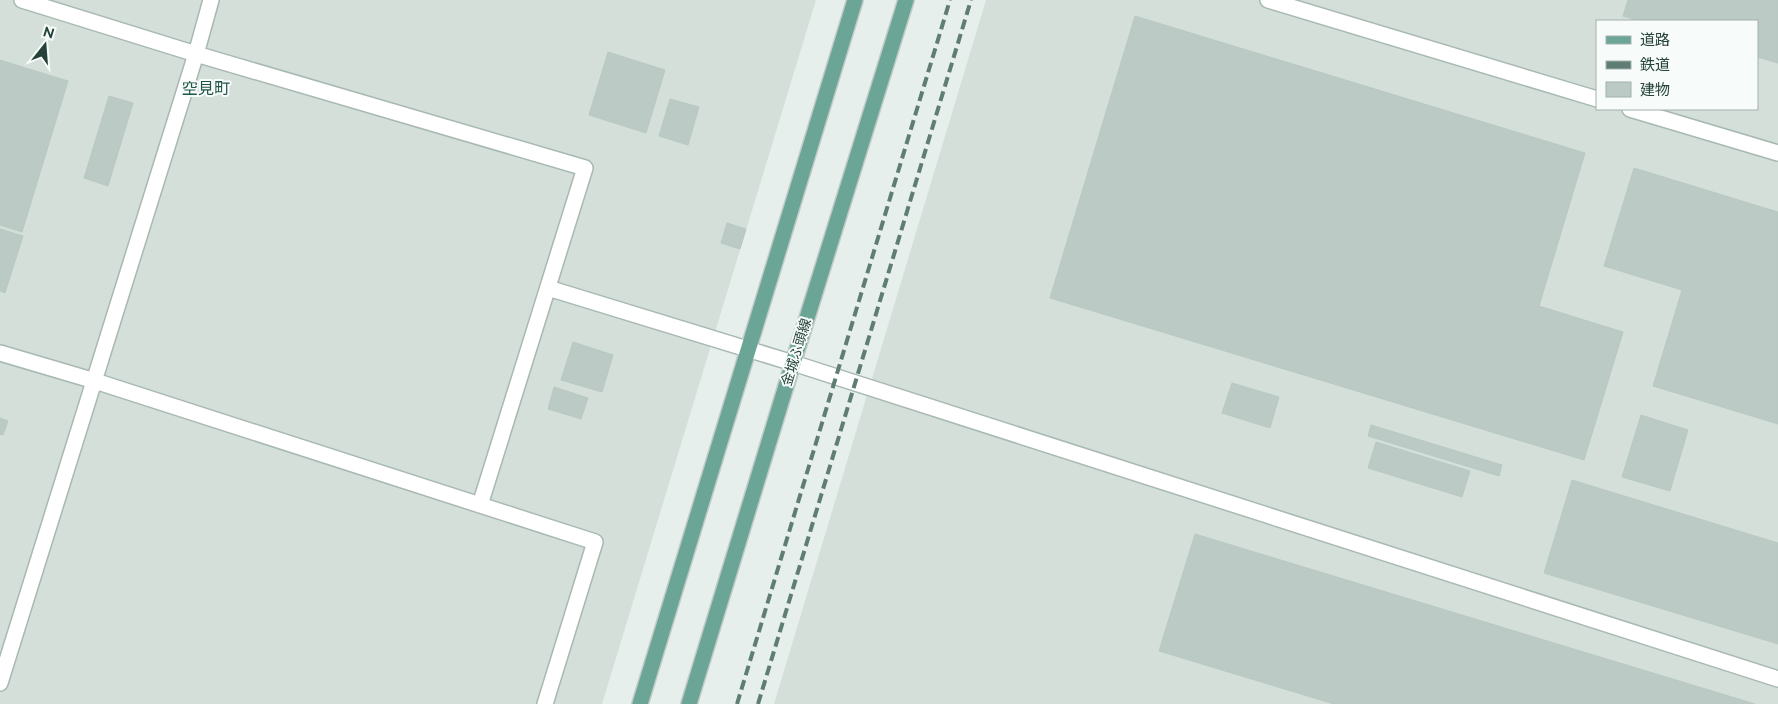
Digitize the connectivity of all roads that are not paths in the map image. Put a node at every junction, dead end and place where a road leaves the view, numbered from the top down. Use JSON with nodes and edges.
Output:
{"nodes":[{"id":1,"x":22,"y":0,"type":"edge"},
{"id":2,"x":211,"y":0,"type":"edge"},
{"id":3,"x":855,"y":0,"type":"edge"},
{"id":4,"x":906,"y":0,"type":"edge"},
{"id":5,"x":1268,"y":0,"type":"edge"},
{"id":6,"x":196,"y":54,"type":"junction"},
{"id":7,"x":1596,"y":99,"type":"edge"},
{"id":8,"x":1633,"y":110,"type":"edge"},
{"id":9,"x":1778,"y":153,"type":"edge"},
{"id":10,"x":548,"y":288,"type":"junction"},
{"id":11,"x":749,"y":350,"type":"junction"},
{"id":12,"x":0,"y":353,"type":"edge"},
{"id":13,"x":793,"y":363,"type":"junction"},
{"id":14,"x":95,"y":381,"type":"junction"},
{"id":15,"x":480,"y":505,"type":"junction"},
{"id":16,"x":1778,"y":678,"type":"edge"},
{"id":17,"x":0,"y":682,"type":"edge"},
{"id":18,"x":545,"y":704,"type":"edge"},
{"id":19,"x":640,"y":704,"type":"edge"},
{"id":20,"x":690,"y":704,"type":"edge"}],
"edges":[{"from":1,"to":6,"type":"lane"},
{"from":2,"to":6,"type":"lane"},
{"from":3,"to":11,"type":"main road"},
{"from":4,"to":13,"type":"main road","name":"金城ふ頭線"},
{"from":5,"to":7,"type":"lane"},
{"from":6,"to":10,"type":"lane"},
{"from":6,"to":14,"type":"lane"},
{"from":8,"to":9,"type":"lane"},
{"from":10,"to":11,"type":"lane"},
{"from":10,"to":15,"type":"lane"},
{"from":11,"to":13,"type":"lane"},
{"from":11,"to":19,"type":"main road"},
{"from":12,"to":14,"type":"lane"},
{"from":13,"to":16,"type":"lane"},
{"from":13,"to":20,"type":"main road","name":"金城ふ頭線"},
{"from":14,"to":15,"type":"lane"},
{"from":14,"to":17,"type":"lane"},
{"from":15,"to":18,"type":"lane"}]}
